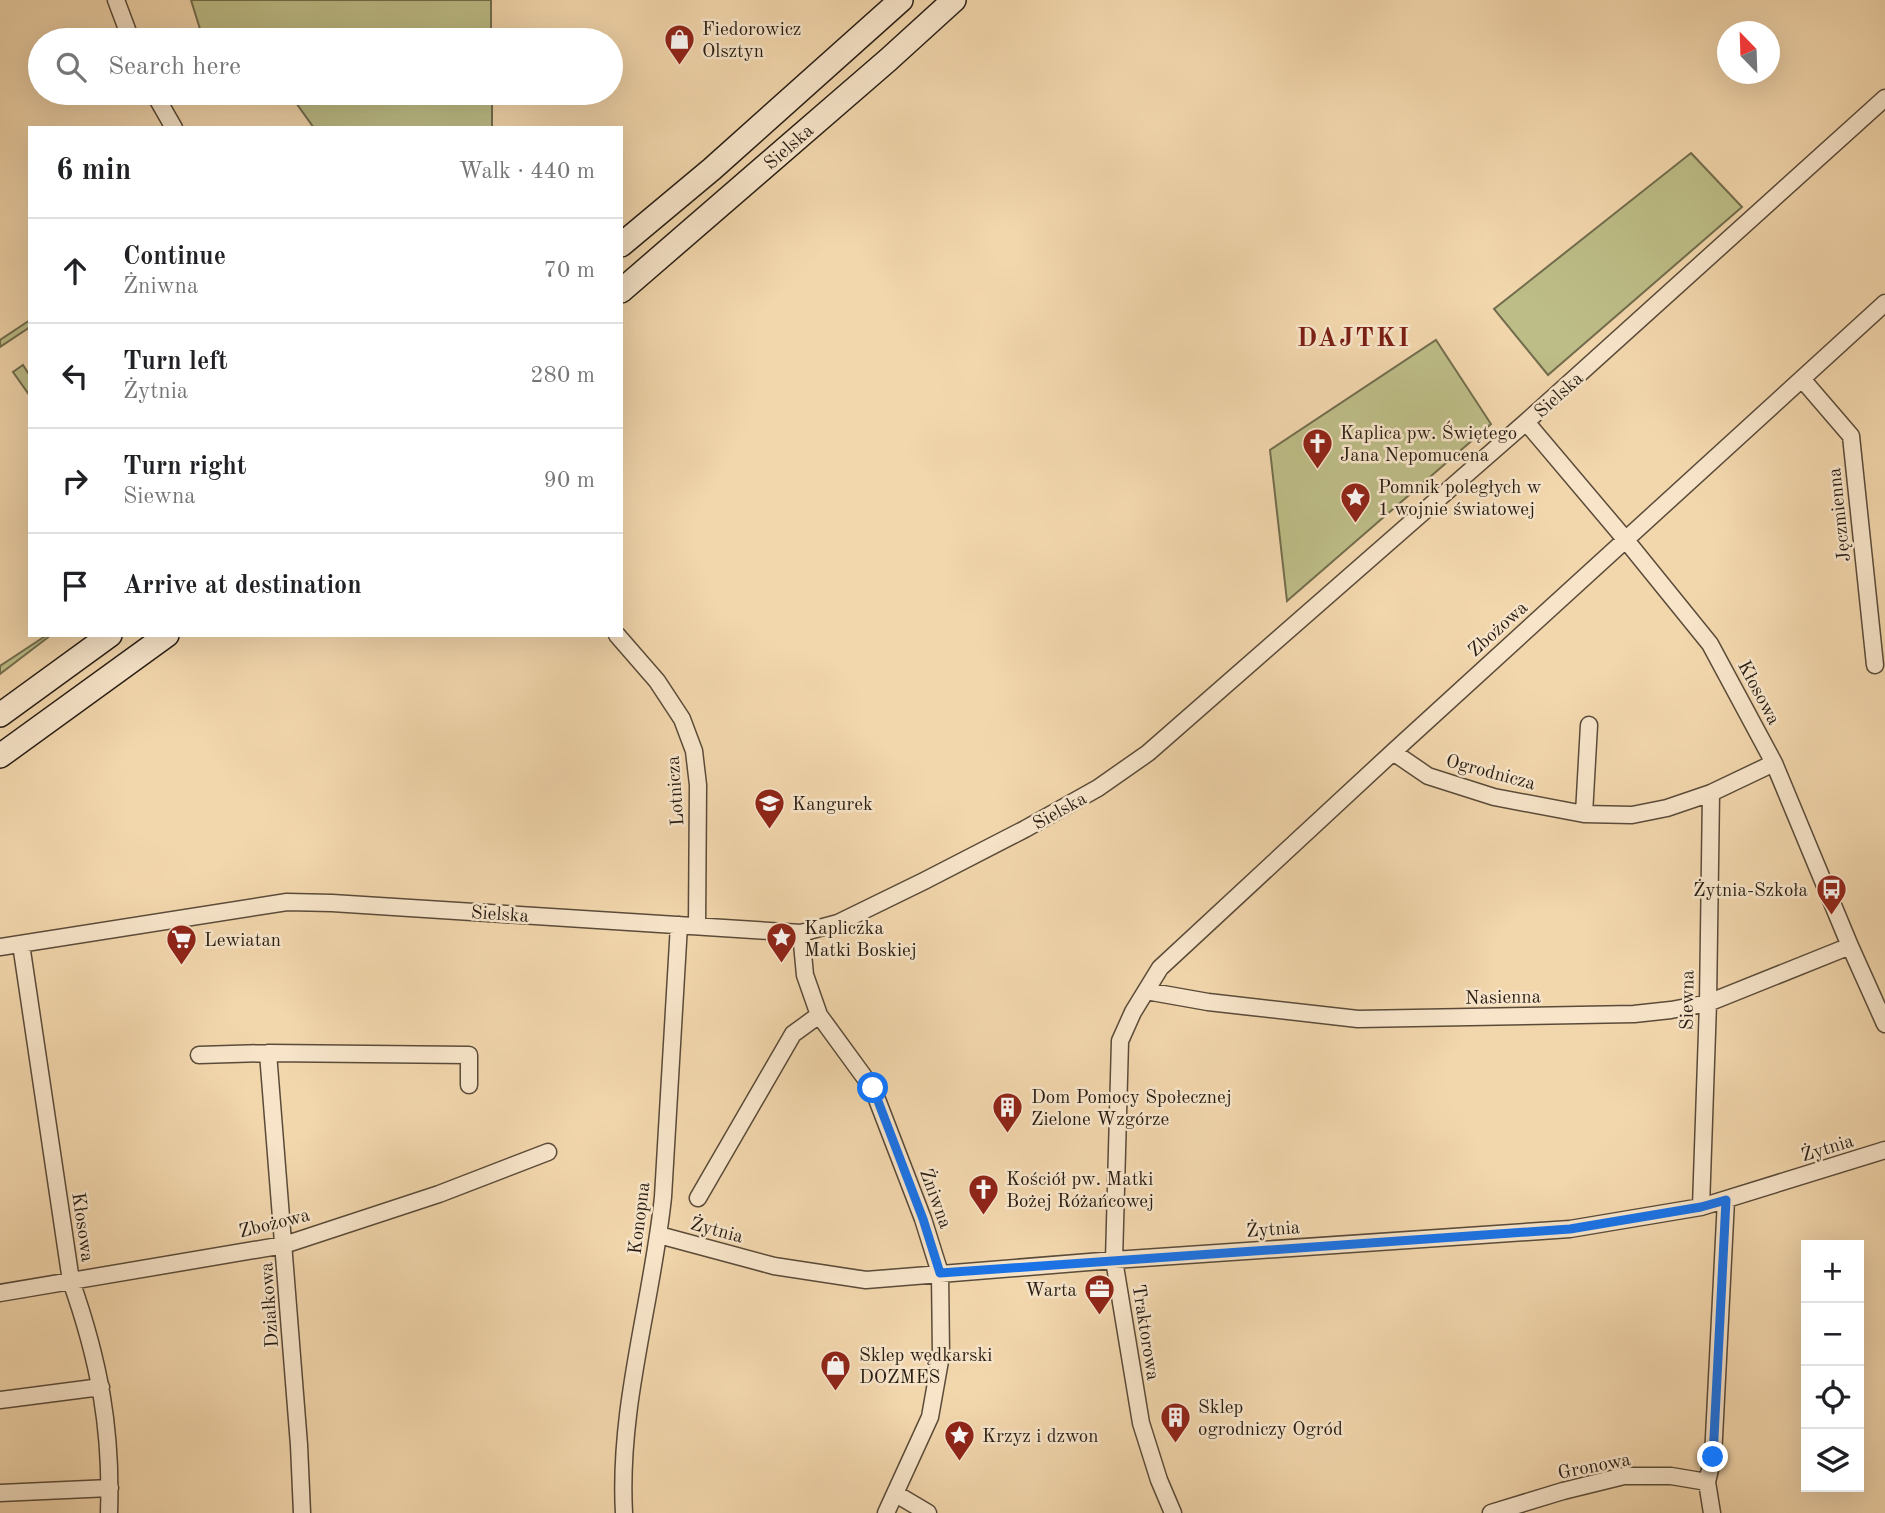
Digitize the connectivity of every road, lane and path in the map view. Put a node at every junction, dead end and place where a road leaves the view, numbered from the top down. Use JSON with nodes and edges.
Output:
{"nodes":[{"id":1,"x":116,"y":0,"type":"edge"},
{"id":2,"x":901,"y":0,"type":"edge"},
{"id":3,"x":954,"y":0,"type":"edge"},
{"id":4,"x":126,"y":28,"type":"edge"},
{"id":5,"x":1885,"y":98,"type":"edge"},
{"id":6,"x":160,"y":105,"type":"edge"},
{"id":7,"x":173,"y":126,"type":"edge"},
{"id":8,"x":623,"y":243,"type":"edge"},
{"id":9,"x":623,"y":289,"type":"edge"},
{"id":10,"x":1885,"y":303,"type":"edge"},
{"id":11,"x":1802,"y":379,"type":"junction"},
{"id":12,"x":1526,"y":422,"type":"junction"},
{"id":13,"x":1625,"y":539,"type":"junction"},
{"id":14,"x":107,"y":637,"type":"edge"},
{"id":15,"x":164,"y":637,"type":"edge"},
{"id":16,"x":619,"y":637,"type":"edge"},
{"id":17,"x":1875,"y":665,"type":"dead end"},
{"id":18,"x":0,"y":715,"type":"edge"},
{"id":19,"x":1589,"y":725,"type":"dead end"},
{"id":20,"x":1392,"y":752,"type":"junction"},
{"id":21,"x":0,"y":756,"type":"edge"},
{"id":22,"x":1774,"y":763,"type":"junction"},
{"id":23,"x":1711,"y":793,"type":"junction"},
{"id":24,"x":1584,"y":814,"type":"junction"},
{"id":25,"x":679,"y":925,"type":"junction"},
{"id":26,"x":697,"y":926,"type":"junction"},
{"id":27,"x":801,"y":933,"type":"junction"},
{"id":28,"x":21,"y":944,"type":"junction"},
{"id":29,"x":1850,"y":946,"type":"junction"},
{"id":30,"x":0,"y":947,"type":"edge"},
{"id":31,"x":1146,"y":991,"type":"junction"},
{"id":32,"x":1708,"y":1003,"type":"junction"},
{"id":33,"x":819,"y":1015,"type":"junction"},
{"id":34,"x":1885,"y":1024,"type":"edge"},
{"id":35,"x":268,"y":1053,"type":"junction"},
{"id":36,"x":199,"y":1055,"type":"dead end"},
{"id":37,"x":469,"y":1085,"type":"dead end"},
{"id":38,"x":1885,"y":1150,"type":"edge"},
{"id":39,"x":548,"y":1152,"type":"dead end"},
{"id":40,"x":698,"y":1198,"type":"dead end"},
{"id":41,"x":1726,"y":1200,"type":"junction"},
{"id":42,"x":1701,"y":1207,"type":"junction"},
{"id":43,"x":659,"y":1235,"type":"junction"},
{"id":44,"x":284,"y":1245,"type":"junction"},
{"id":45,"x":1114,"y":1260,"type":"junction"},
{"id":46,"x":940,"y":1273,"type":"junction"},
{"id":47,"x":71,"y":1281,"type":"junction"},
{"id":48,"x":0,"y":1293,"type":"edge"},
{"id":49,"x":102,"y":1387,"type":"junction"},
{"id":50,"x":0,"y":1400,"type":"edge"},
{"id":51,"x":1707,"y":1482,"type":"junction"},
{"id":52,"x":110,"y":1488,"type":"junction"},
{"id":53,"x":0,"y":1493,"type":"edge"},
{"id":54,"x":896,"y":1493,"type":"junction"},
{"id":55,"x":109,"y":1513,"type":"edge"},
{"id":56,"x":302,"y":1513,"type":"edge"},
{"id":57,"x":624,"y":1513,"type":"edge"},
{"id":58,"x":886,"y":1513,"type":"edge"},
{"id":59,"x":928,"y":1513,"type":"edge"},
{"id":60,"x":1173,"y":1513,"type":"edge"},
{"id":61,"x":1491,"y":1513,"type":"edge"},
{"id":62,"x":1712,"y":1513,"type":"edge"}],
"edges":[{"from":1,"to":4,"type":"street"},
{"from":2,"to":8,"type":"main road","name":"Sielska"},
{"from":3,"to":9,"type":"main road","name":"Sielska"},
{"from":5,"to":12,"type":"street","name":"Sielska"},
{"from":6,"to":7,"type":"street"},
{"from":10,"to":11,"type":"street","name":"Zbożowa"},
{"from":11,"to":13,"type":"street","name":"Zbożowa"},
{"from":11,"to":17,"type":"street","name":"Jęczmienna"},
{"from":12,"to":13,"type":"street","name":"Kłosowa"},
{"from":12,"to":27,"type":"street","name":"Sielska"},
{"from":13,"to":20,"type":"street","name":"Zbożowa"},
{"from":13,"to":22,"type":"street","name":"Kłosowa"},
{"from":14,"to":18,"type":"main road"},
{"from":15,"to":21,"type":"main road"},
{"from":16,"to":26,"type":"street","name":"Lotnicza"},
{"from":19,"to":24,"type":"street"},
{"from":20,"to":24,"type":"street","name":"Ogrodnicza"},
{"from":20,"to":31,"type":"street","name":"Zbożowa"},
{"from":22,"to":23,"type":"street","name":"Ogrodnicza"},
{"from":22,"to":29,"type":"street","name":"Kłosowa"},
{"from":23,"to":24,"type":"street","name":"Ogrodnicza"},
{"from":23,"to":32,"type":"street","name":"Siewna"},
{"from":25,"to":26,"type":"street","name":"Sielska"},
{"from":25,"to":28,"type":"street","name":"Sielska"},
{"from":25,"to":43,"type":"street","name":"Konopna"},
{"from":26,"to":27,"type":"street","name":"Sielska"},
{"from":27,"to":33,"type":"street","name":"Żniwna"},
{"from":28,"to":30,"type":"street","name":"Sielska"},
{"from":28,"to":47,"type":"street","name":"Kłosowa"},
{"from":29,"to":32,"type":"street","name":"Nasienna"},
{"from":29,"to":34,"type":"street","name":"Kłosowa"},
{"from":31,"to":32,"type":"street","name":"Nasienna"},
{"from":31,"to":45,"type":"street","name":"Traktorowa"},
{"from":32,"to":42,"type":"street","name":"Siewna"},
{"from":33,"to":40,"type":"street"},
{"from":33,"to":46,"type":"street","name":"Żniwna"},
{"from":35,"to":36,"type":"street"},
{"from":35,"to":37,"type":"street"},
{"from":35,"to":44,"type":"street","name":"Działkowa"},
{"from":38,"to":41,"type":"street","name":"Żytnia"},
{"from":39,"to":44,"type":"street","name":"Zbożowa"},
{"from":41,"to":42,"type":"street","name":"Żytnia"},
{"from":41,"to":51,"type":"street"},
{"from":42,"to":45,"type":"street","name":"Żytnia"},
{"from":43,"to":46,"type":"street","name":"Żytnia"},
{"from":43,"to":57,"type":"street","name":"Konopna"},
{"from":44,"to":47,"type":"street","name":"Zbożowa"},
{"from":44,"to":56,"type":"street","name":"Działkowa"},
{"from":45,"to":46,"type":"street","name":"Żytnia"},
{"from":45,"to":60,"type":"street","name":"Traktorowa"},
{"from":46,"to":54,"type":"street","name":"Żniwna"},
{"from":47,"to":48,"type":"street","name":"Zbożowa"},
{"from":47,"to":49,"type":"street","name":"Kłosowa"},
{"from":49,"to":50,"type":"street"},
{"from":49,"to":52,"type":"street","name":"Kłosowa"},
{"from":51,"to":61,"type":"street","name":"Gronowa"},
{"from":51,"to":62,"type":"street"},
{"from":52,"to":53,"type":"street"},
{"from":52,"to":55,"type":"street","name":"Kłosowa"},
{"from":54,"to":58,"type":"street","name":"Żniwna"},
{"from":54,"to":59,"type":"street"}]}
